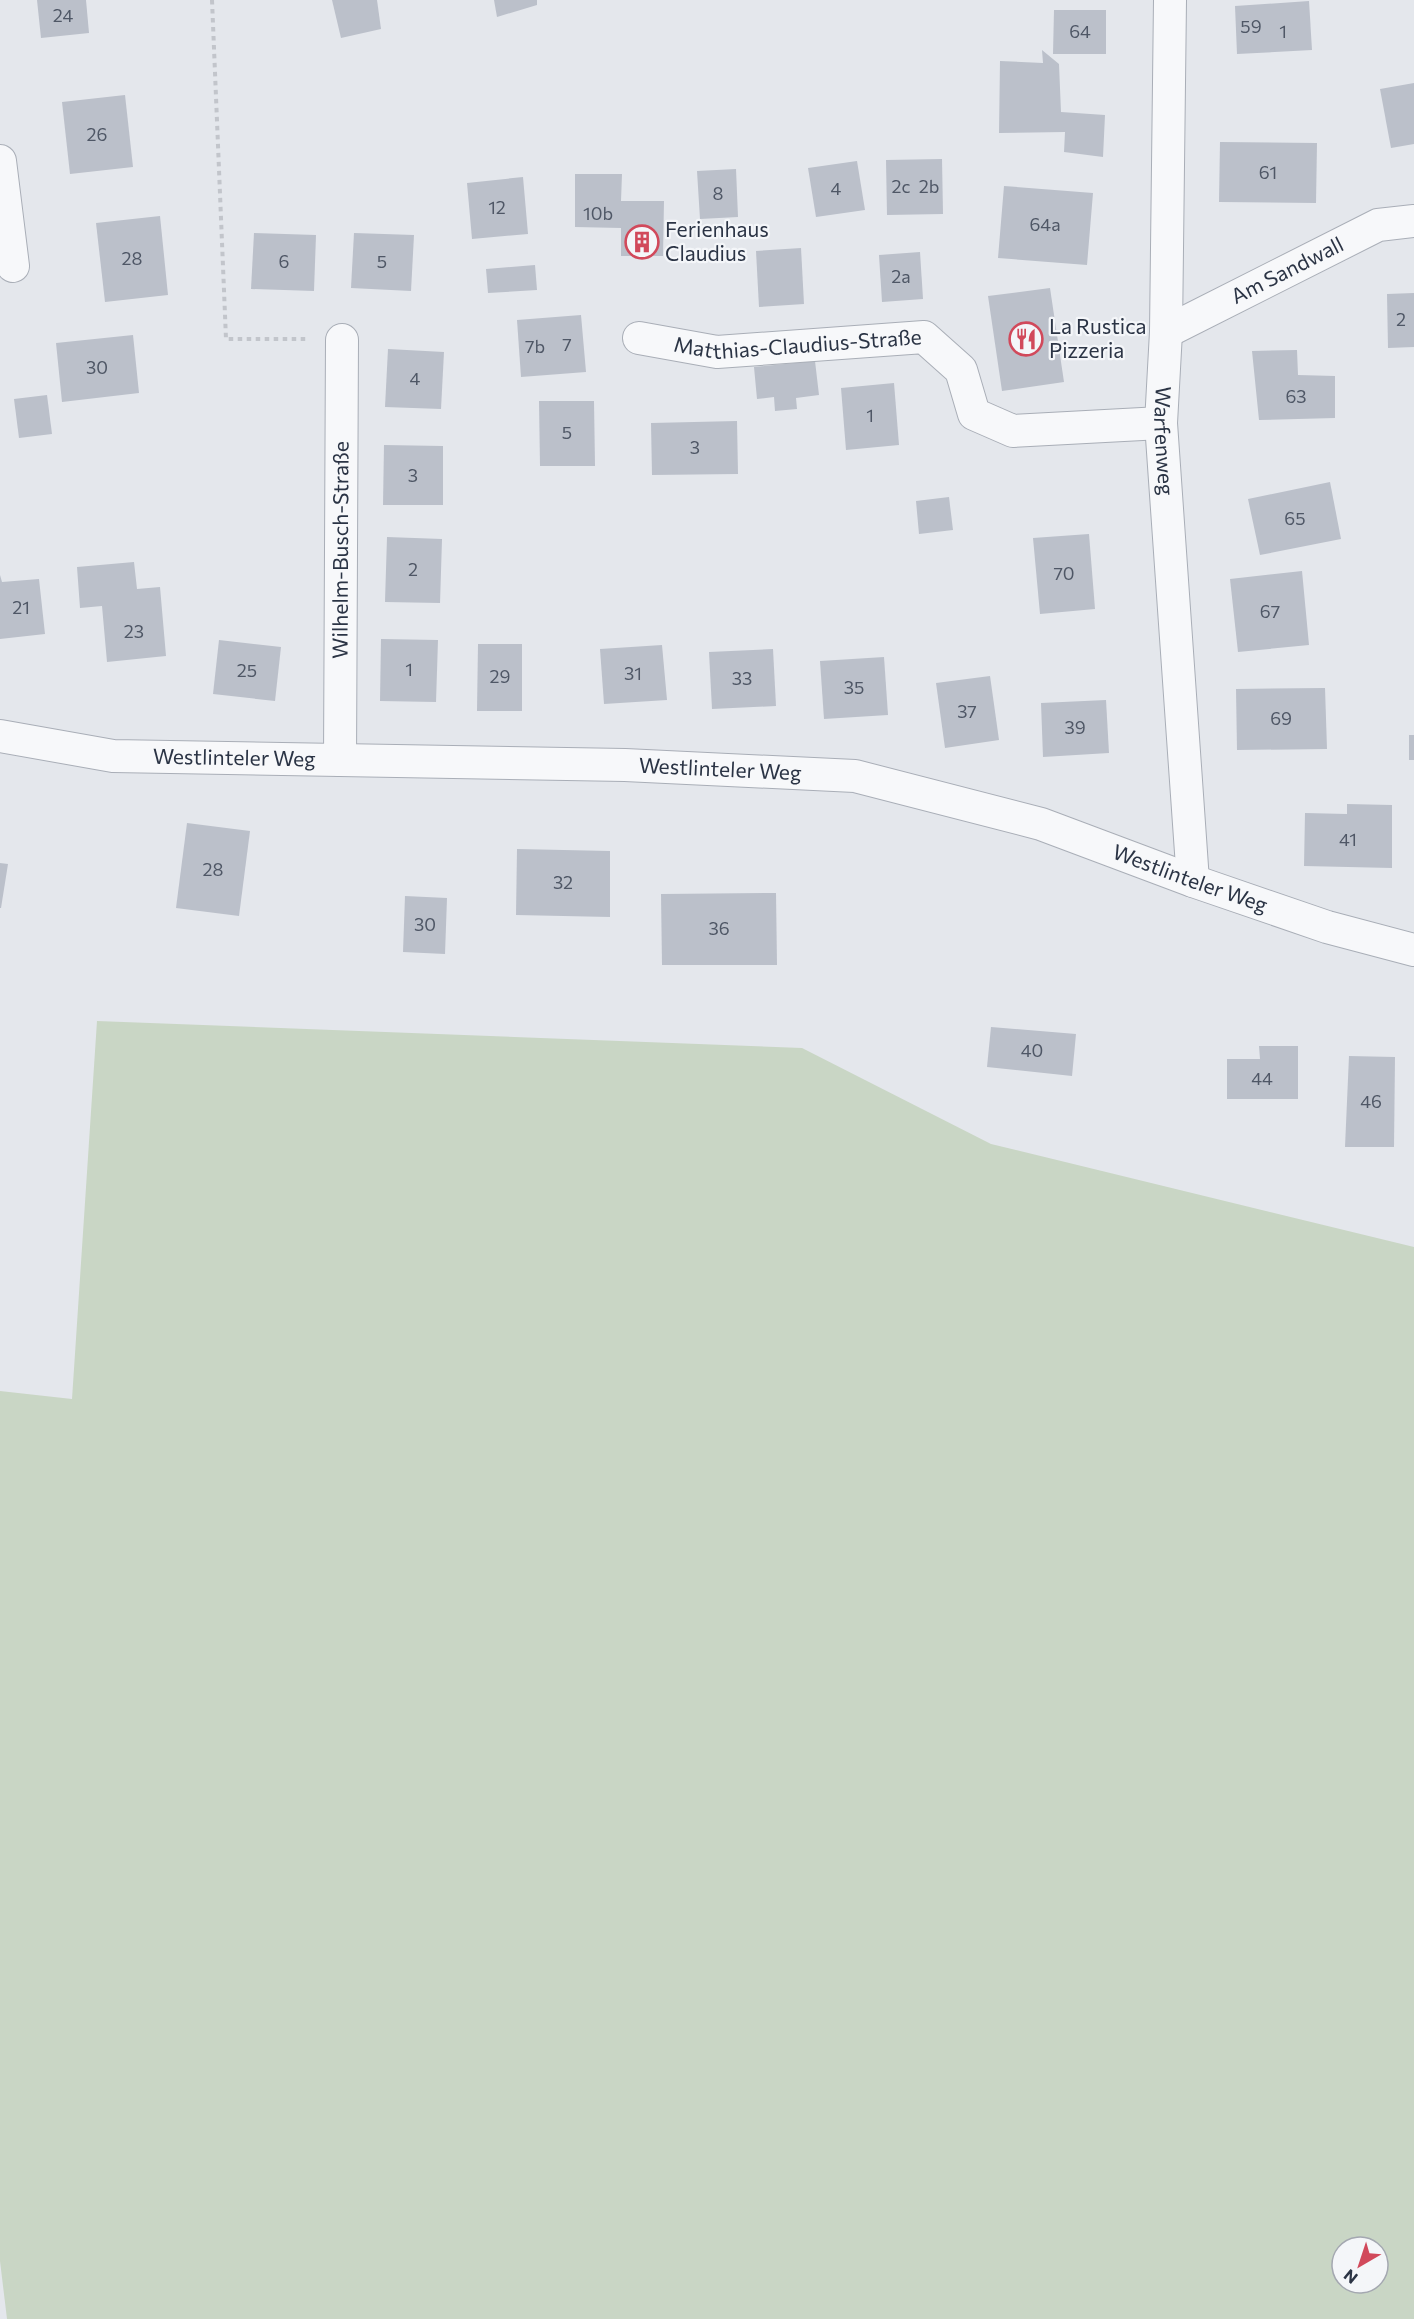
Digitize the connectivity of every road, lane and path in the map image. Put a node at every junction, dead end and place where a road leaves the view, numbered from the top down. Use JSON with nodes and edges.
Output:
{"nodes":[{"id":1,"x":212,"y":0,"type":"edge"},
{"id":2,"x":1170,"y":0,"type":"edge"},
{"id":3,"x":0,"y":161,"type":"edge"},
{"id":4,"x":1414,"y":221,"type":"edge"},
{"id":5,"x":13,"y":266,"type":"dead end"},
{"id":6,"x":1166,"y":332,"type":"junction"},
{"id":7,"x":639,"y":338,"type":"dead end"},
{"id":8,"x":342,"y":340,"type":"joint"},
{"id":9,"x":1161,"y":423,"type":"junction"},
{"id":10,"x":0,"y":736,"type":"edge"},
{"id":11,"x":340,"y":760,"type":"junction"},
{"id":12,"x":1193,"y":881,"type":"junction"},
{"id":13,"x":1414,"y":950,"type":"edge"}],
"edges":[{"from":1,"to":8,"type":"path"},
{"from":2,"to":6,"type":"street","name":"Warfenweg"},
{"from":3,"to":5,"type":"street"},
{"from":4,"to":6,"type":"street","name":"Am Sandwall"},
{"from":6,"to":9,"type":"street","name":"Warfenweg"},
{"from":7,"to":9,"type":"street","name":"Matthias-Claudius-Straße"},
{"from":8,"to":11,"type":"street","name":"Wilhelm-Busch-Straße"},
{"from":9,"to":12,"type":"street","name":"Warfenweg"},
{"from":10,"to":11,"type":"street","name":"Westlinteler Weg"},
{"from":11,"to":12,"type":"street","name":"Westlinteler Weg"},
{"from":12,"to":13,"type":"street","name":"Westlinteler Weg"}]}
